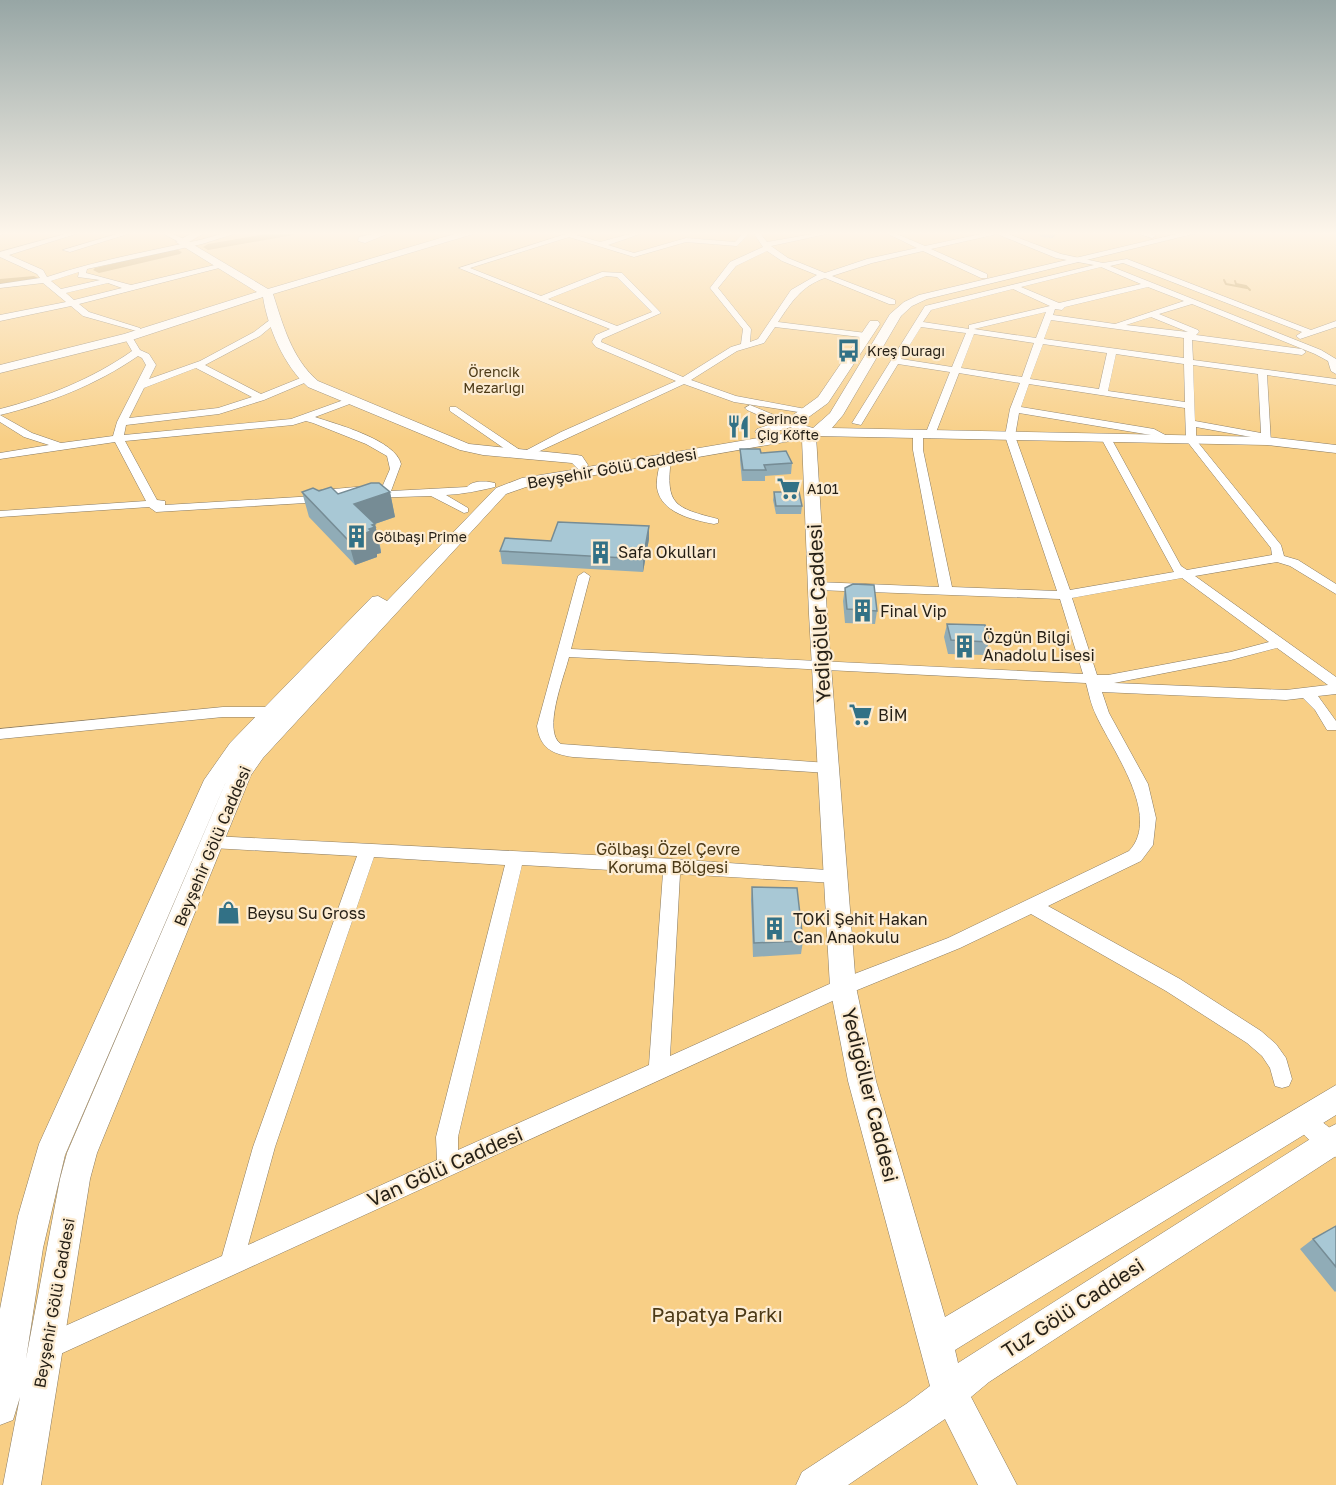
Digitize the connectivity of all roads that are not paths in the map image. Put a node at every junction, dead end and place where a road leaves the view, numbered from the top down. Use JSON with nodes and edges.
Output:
{"nodes":[{"id":1,"x":78,"y":301,"type":"edge"},
{"id":2,"x":234,"y":301,"type":"edge"},
{"id":3,"x":267,"y":301,"type":"edge"},
{"id":4,"x":546,"y":301,"type":"edge"},
{"id":5,"x":645,"y":301,"type":"edge"},
{"id":6,"x":725,"y":301,"type":"edge"},
{"id":7,"x":787,"y":301,"type":"edge"},
{"id":8,"x":871,"y":301,"type":"edge"},
{"id":9,"x":899,"y":301,"type":"edge"},
{"id":10,"x":914,"y":301,"type":"edge"},
{"id":11,"x":954,"y":301,"type":"edge"},
{"id":12,"x":1038,"y":301,"type":"edge"},
{"id":13,"x":1084,"y":301,"type":"edge"},
{"id":14,"x":1192,"y":301,"type":"edge"},
{"id":15,"x":1193,"y":301,"type":"edge"},
{"id":16,"x":1229,"y":301,"type":"edge"},
{"id":17,"x":71,"y":303,"type":"junction"},
{"id":18,"x":885,"y":309,"type":"junction"},
{"id":19,"x":1052,"y":310,"type":"junction"},
{"id":20,"x":1151,"y":314,"type":"junction"},
{"id":21,"x":923,"y":315,"type":"junction"},
{"id":22,"x":0,"y":318,"type":"edge"},
{"id":23,"x":274,"y":319,"type":"junction"},
{"id":24,"x":774,"y":324,"type":"junction"},
{"id":25,"x":917,"y":324,"type":"junction"},
{"id":26,"x":1101,"y":324,"type":"junction"},
{"id":27,"x":1336,"y":324,"type":"edge"},
{"id":28,"x":942,"y":326,"type":"junction"},
{"id":29,"x":1115,"y":326,"type":"junction"},
{"id":30,"x":961,"y":329,"type":"junction"},
{"id":31,"x":990,"y":329,"type":"junction"},
{"id":32,"x":619,"y":330,"type":"junction"},
{"id":33,"x":971,"y":331,"type":"junction"},
{"id":34,"x":1268,"y":331,"type":"junction"},
{"id":35,"x":1309,"y":332,"type":"junction"},
{"id":36,"x":133,"y":333,"type":"junction"},
{"id":37,"x":1191,"y":334,"type":"junction"},
{"id":38,"x":866,"y":336,"type":"junction"},
{"id":39,"x":1040,"y":340,"type":"junction"},
{"id":40,"x":1288,"y":340,"type":"junction"},
{"id":41,"x":1234,"y":342,"type":"junction"},
{"id":42,"x":745,"y":345,"type":"junction"},
{"id":43,"x":1113,"y":350,"type":"junction"},
{"id":44,"x":137,"y":352,"type":"junction"},
{"id":45,"x":896,"y":361,"type":"junction"},
{"id":46,"x":1191,"y":362,"type":"junction"},
{"id":47,"x":0,"y":364,"type":"edge"},
{"id":48,"x":1334,"y":364,"type":"edge"},
{"id":49,"x":151,"y":365,"type":"junction"},
{"id":50,"x":197,"y":366,"type":"junction"},
{"id":51,"x":0,"y":369,"type":"edge"},
{"id":52,"x":957,"y":371,"type":"junction"},
{"id":53,"x":1262,"y":371,"type":"junction"},
{"id":54,"x":171,"y":372,"type":"junction"},
{"id":55,"x":306,"y":379,"type":"junction"},
{"id":56,"x":1024,"y":380,"type":"junction"},
{"id":57,"x":684,"y":381,"type":"junction"},
{"id":58,"x":1336,"y":382,"type":"edge"},
{"id":59,"x":143,"y":386,"type":"junction"},
{"id":60,"x":1103,"y":392,"type":"junction"},
{"id":61,"x":50,"y":396,"type":"junction"},
{"id":62,"x":261,"y":398,"type":"junction"},
{"id":63,"x":734,"y":399,"type":"junction"},
{"id":64,"x":352,"y":400,"type":"junction"},
{"id":65,"x":1189,"y":406,"type":"junction"},
{"id":66,"x":453,"y":409,"type":"dead end"},
{"id":67,"x":1015,"y":409,"type":"junction"},
{"id":68,"x":0,"y":412,"type":"edge"},
{"id":69,"x":0,"y":418,"type":"edge"},
{"id":70,"x":308,"y":418,"type":"junction"},
{"id":71,"x":122,"y":422,"type":"junction"},
{"id":72,"x":827,"y":422,"type":"junction"},
{"id":73,"x":1192,"y":423,"type":"junction"},
{"id":74,"x":782,"y":426,"type":"junction"},
{"id":75,"x":21,"y":430,"type":"junction"},
{"id":76,"x":919,"y":434,"type":"junction"},
{"id":77,"x":1010,"y":436,"type":"junction"},
{"id":78,"x":118,"y":438,"type":"junction"},
{"id":79,"x":1106,"y":438,"type":"junction"},
{"id":80,"x":1166,"y":438,"type":"junction"},
{"id":81,"x":1267,"y":439,"type":"junction"},
{"id":82,"x":1191,"y":440,"type":"junction"},
{"id":83,"x":67,"y":445,"type":"junction"},
{"id":84,"x":1336,"y":449,"type":"edge"},
{"id":85,"x":523,"y":454,"type":"junction"},
{"id":86,"x":0,"y":456,"type":"edge"},
{"id":87,"x":666,"y":459,"type":"junction"},
{"id":88,"x":601,"y":465,"type":"junction"},
{"id":89,"x":570,"y":469,"type":"junction"},
{"id":90,"x":489,"y":487,"type":"junction"},
{"id":91,"x":386,"y":491,"type":"junction"},
{"id":92,"x":433,"y":492,"type":"junction"},
{"id":93,"x":152,"y":503,"type":"junction"},
{"id":94,"x":464,"y":510,"type":"junction"},
{"id":95,"x":0,"y":514,"type":"edge"},
{"id":96,"x":714,"y":521,"type":"dead end"},
{"id":97,"x":1278,"y":558,"type":"junction"},
{"id":98,"x":1185,"y":574,"type":"junction"},
{"id":99,"x":584,"y":576,"type":"dead end"},
{"id":100,"x":817,"y":586,"type":"junction"},
{"id":101,"x":946,"y":590,"type":"junction"},
{"id":102,"x":1336,"y":590,"type":"edge"},
{"id":103,"x":1065,"y":595,"type":"junction"},
{"id":104,"x":1280,"y":643,"type":"junction"},
{"id":105,"x":565,"y":653,"type":"junction"},
{"id":106,"x":822,"y":667,"type":"junction"},
{"id":107,"x":1092,"y":684,"type":"junction"},
{"id":108,"x":1336,"y":686,"type":"edge"},
{"id":109,"x":1307,"y":693,"type":"junction"},
{"id":110,"x":281,"y":714,"type":"junction"},
{"id":111,"x":1332,"y":726,"type":"dead end"},
{"id":112,"x":0,"y":734,"type":"edge"},
{"id":113,"x":246,"y":750,"type":"junction"},
{"id":114,"x":828,"y":768,"type":"junction"},
{"id":115,"x":212,"y":842,"type":"junction"},
{"id":116,"x":367,"y":852,"type":"junction"},
{"id":117,"x":517,"y":860,"type":"junction"},
{"id":118,"x":672,"y":866,"type":"junction"},
{"id":119,"x":835,"y":876,"type":"junction"},
{"id":120,"x":1032,"y":907,"type":"junction"},
{"id":121,"x":843,"y":987,"type":"junction"},
{"id":122,"x":659,"y":1071,"type":"junction"},
{"id":123,"x":1282,"y":1079,"type":"dead end"},
{"id":124,"x":1336,"y":1099,"type":"edge"},
{"id":125,"x":1303,"y":1119,"type":"junction"},
{"id":126,"x":1334,"y":1143,"type":"edge"},
{"id":127,"x":448,"y":1166,"type":"junction"},
{"id":128,"x":231,"y":1264,"type":"junction"},
{"id":129,"x":13,"y":1336,"type":"junction"},
{"id":130,"x":936,"y":1342,"type":"junction"},
{"id":131,"x":47,"y":1347,"type":"junction"},
{"id":132,"x":949,"y":1391,"type":"junction"},
{"id":133,"x":2,"y":1397,"type":"edge"},
{"id":134,"x":22,"y":1485,"type":"edge"},
{"id":135,"x":815,"y":1485,"type":"edge"},
{"id":136,"x":998,"y":1485,"type":"edge"}],
"edges":[{"from":1,"to":17,"type":"street"},
{"from":2,"to":36,"type":"street"},
{"from":3,"to":23,"type":"street"},
{"from":4,"to":32,"type":"street"},
{"from":5,"to":32,"type":"street"},
{"from":6,"to":42,"type":"street"},
{"from":7,"to":24,"type":"street"},
{"from":8,"to":18,"type":"street"},
{"from":9,"to":18,"type":"street"},
{"from":10,"to":72,"type":"street"},
{"from":11,"to":21,"type":"street"},
{"from":12,"to":19,"type":"street"},
{"from":13,"to":19,"type":"street"},
{"from":14,"to":20,"type":"street"},
{"from":15,"to":34,"type":"street"},
{"from":16,"to":35,"type":"street"},
{"from":17,"to":22,"type":"street"},
{"from":17,"to":36,"type":"street"},
{"from":18,"to":38,"type":"street"},
{"from":19,"to":26,"type":"street"},
{"from":19,"to":26,"type":"street"},
{"from":19,"to":31,"type":"street"},
{"from":19,"to":39,"type":"street"},
{"from":20,"to":29,"type":"street"},
{"from":20,"to":37,"type":"street"},
{"from":21,"to":25,"type":"street"},
{"from":21,"to":28,"type":"street"},
{"from":23,"to":50,"type":"street"},
{"from":23,"to":55,"type":"street"},
{"from":24,"to":38,"type":"street"},
{"from":24,"to":42,"type":"street"},
{"from":25,"to":28,"type":"street"},
{"from":25,"to":45,"type":"street"},
{"from":26,"to":29,"type":"street"},
{"from":27,"to":35,"type":"street"},
{"from":28,"to":30,"type":"street"},
{"from":29,"to":37,"type":"street"},
{"from":30,"to":31,"type":"street"},
{"from":30,"to":33,"type":"street"},
{"from":31,"to":33,"type":"street"},
{"from":31,"to":39,"type":"street"},
{"from":32,"to":57,"type":"street"},
{"from":33,"to":52,"type":"street"},
{"from":34,"to":40,"type":"street"},
{"from":34,"to":41,"type":"street"},
{"from":35,"to":40,"type":"street"},
{"from":36,"to":44,"type":"street"},
{"from":36,"to":47,"type":"street"},
{"from":36,"to":51,"type":"street"},
{"from":37,"to":41,"type":"street"},
{"from":37,"to":46,"type":"street"},
{"from":38,"to":72,"type":"street"},
{"from":39,"to":43,"type":"street"},
{"from":39,"to":56,"type":"street"},
{"from":40,"to":48,"type":"street"},
{"from":41,"to":48,"type":"street"},
{"from":42,"to":57,"type":"street"},
{"from":43,"to":46,"type":"street"},
{"from":43,"to":60,"type":"street"},
{"from":44,"to":49,"type":"street"},
{"from":44,"to":61,"type":"street"},
{"from":45,"to":52,"type":"street"},
{"from":45,"to":72,"type":"street"},
{"from":46,"to":53,"type":"street"},
{"from":46,"to":65,"type":"street"},
{"from":49,"to":54,"type":"street"},
{"from":49,"to":59,"type":"street"},
{"from":50,"to":54,"type":"street"},
{"from":50,"to":62,"type":"street"},
{"from":52,"to":56,"type":"street"},
{"from":52,"to":76,"type":"street"},
{"from":53,"to":58,"type":"street"},
{"from":53,"to":81,"type":"street"},
{"from":54,"to":59,"type":"street"},
{"from":55,"to":62,"type":"street"},
{"from":55,"to":64,"type":"street"},
{"from":56,"to":60,"type":"street"},
{"from":56,"to":67,"type":"street"},
{"from":57,"to":63,"type":"street"},
{"from":57,"to":85,"type":"street"},
{"from":59,"to":71,"type":"street"},
{"from":60,"to":65,"type":"street"},
{"from":61,"to":68,"type":"street"},
{"from":61,"to":75,"type":"street"},
{"from":62,"to":71,"type":"street"},
{"from":63,"to":72,"type":"street"},
{"from":63,"to":74,"type":"street"},
{"from":64,"to":70,"type":"street"},
{"from":64,"to":85,"type":"street"},
{"from":65,"to":73,"type":"street"},
{"from":66,"to":85,"type":"street"},
{"from":67,"to":77,"type":"street"},
{"from":67,"to":80,"type":"street"},
{"from":69,"to":75,"type":"street"},
{"from":70,"to":78,"type":"street"},
{"from":70,"to":91,"type":"street"},
{"from":71,"to":78,"type":"street"},
{"from":72,"to":74,"type":"street"},
{"from":72,"to":76,"type":"street"},
{"from":72,"to":76,"type":"street"},
{"from":72,"to":87,"type":"street","name":"Beyşehir Gölü Caddesi"},
{"from":72,"to":100,"type":"street","name":"Yedigöller Caddesi"},
{"from":73,"to":81,"type":"street"},
{"from":73,"to":82,"type":"street"},
{"from":74,"to":88,"type":"street"},
{"from":75,"to":83,"type":"street"},
{"from":76,"to":77,"type":"street"},
{"from":76,"to":101,"type":"street"},
{"from":77,"to":79,"type":"street"},
{"from":77,"to":103,"type":"street","name":"Van Gölü Caddesi"},
{"from":78,"to":83,"type":"street"},
{"from":78,"to":93,"type":"street"},
{"from":79,"to":80,"type":"street"},
{"from":79,"to":98,"type":"street"},
{"from":80,"to":82,"type":"street"},
{"from":81,"to":82,"type":"street"},
{"from":81,"to":84,"type":"street"},
{"from":82,"to":97,"type":"street"},
{"from":83,"to":86,"type":"street"},
{"from":85,"to":89,"type":"street"},
{"from":87,"to":88,"type":"street","name":"Beyşehir Gölü Caddesi"},
{"from":87,"to":96,"type":"street"},
{"from":88,"to":89,"type":"street","name":"Beyşehir Gölü Caddesi"},
{"from":89,"to":90,"type":"street","name":"Beyşehir Gölü Caddesi"},
{"from":90,"to":91,"type":"street"},
{"from":90,"to":92,"type":"street"},
{"from":90,"to":94,"type":"street"},
{"from":90,"to":110,"type":"street","name":"Beyşehir Gölü Caddesi"},
{"from":91,"to":92,"type":"street"},
{"from":91,"to":93,"type":"street"},
{"from":92,"to":94,"type":"street"},
{"from":93,"to":95,"type":"street"},
{"from":94,"to":110,"type":"street"},
{"from":97,"to":98,"type":"street"},
{"from":97,"to":102,"type":"street"},
{"from":98,"to":103,"type":"street"},
{"from":98,"to":104,"type":"street"},
{"from":99,"to":105,"type":"street"},
{"from":100,"to":101,"type":"street"},
{"from":100,"to":106,"type":"street","name":"Yedigöller Caddesi"},
{"from":101,"to":103,"type":"street"},
{"from":103,"to":107,"type":"street","name":"Van Gölü Caddesi"},
{"from":104,"to":107,"type":"street"},
{"from":104,"to":108,"type":"street"},
{"from":105,"to":106,"type":"street"},
{"from":105,"to":114,"type":"street"},
{"from":106,"to":107,"type":"street"},
{"from":106,"to":114,"type":"street","name":"Yedigöller Caddesi"},
{"from":107,"to":109,"type":"street"},
{"from":107,"to":120,"type":"street","name":"Van Gölü Caddesi"},
{"from":108,"to":109,"type":"street"},
{"from":109,"to":111,"type":"street"},
{"from":110,"to":112,"type":"street"},
{"from":110,"to":113,"type":"street"},
{"from":113,"to":115,"type":"street","name":"Beyşehir Gölü Caddesi"},
{"from":113,"to":129,"type":"street"},
{"from":114,"to":119,"type":"street","name":"Yedigöller Caddesi"},
{"from":115,"to":116,"type":"street"},
{"from":115,"to":131,"type":"street","name":"Beyşehir Gölü Caddesi"},
{"from":116,"to":117,"type":"street"},
{"from":116,"to":128,"type":"street"},
{"from":117,"to":118,"type":"street"},
{"from":117,"to":127,"type":"street"},
{"from":118,"to":119,"type":"street"},
{"from":118,"to":122,"type":"street"},
{"from":119,"to":121,"type":"street","name":"Yedigöller Caddesi"},
{"from":120,"to":121,"type":"street","name":"Van Gölü Caddesi"},
{"from":120,"to":123,"type":"street"},
{"from":121,"to":122,"type":"street","name":"Van Gölü Caddesi"},
{"from":121,"to":130,"type":"street","name":"Yedigöller Caddesi"},
{"from":122,"to":127,"type":"street","name":"Van Gölü Caddesi"},
{"from":124,"to":125,"type":"street"},
{"from":125,"to":126,"type":"street"},
{"from":125,"to":130,"type":"street"},
{"from":126,"to":132,"type":"street","name":"Tuz Gölü Caddesi"},
{"from":127,"to":128,"type":"street","name":"Van Gölü Caddesi"},
{"from":128,"to":131,"type":"street","name":"Van Gölü Caddesi"},
{"from":129,"to":131,"type":"street"},
{"from":129,"to":133,"type":"street"},
{"from":130,"to":132,"type":"street","name":"Yedigöller Caddesi"},
{"from":131,"to":133,"type":"street"},
{"from":131,"to":134,"type":"street","name":"Beyşehir Gölü Caddesi"},
{"from":132,"to":135,"type":"street","name":"Tuz Gölü Caddesi"},
{"from":132,"to":136,"type":"street","name":"Yedigöller Caddesi"}]}
